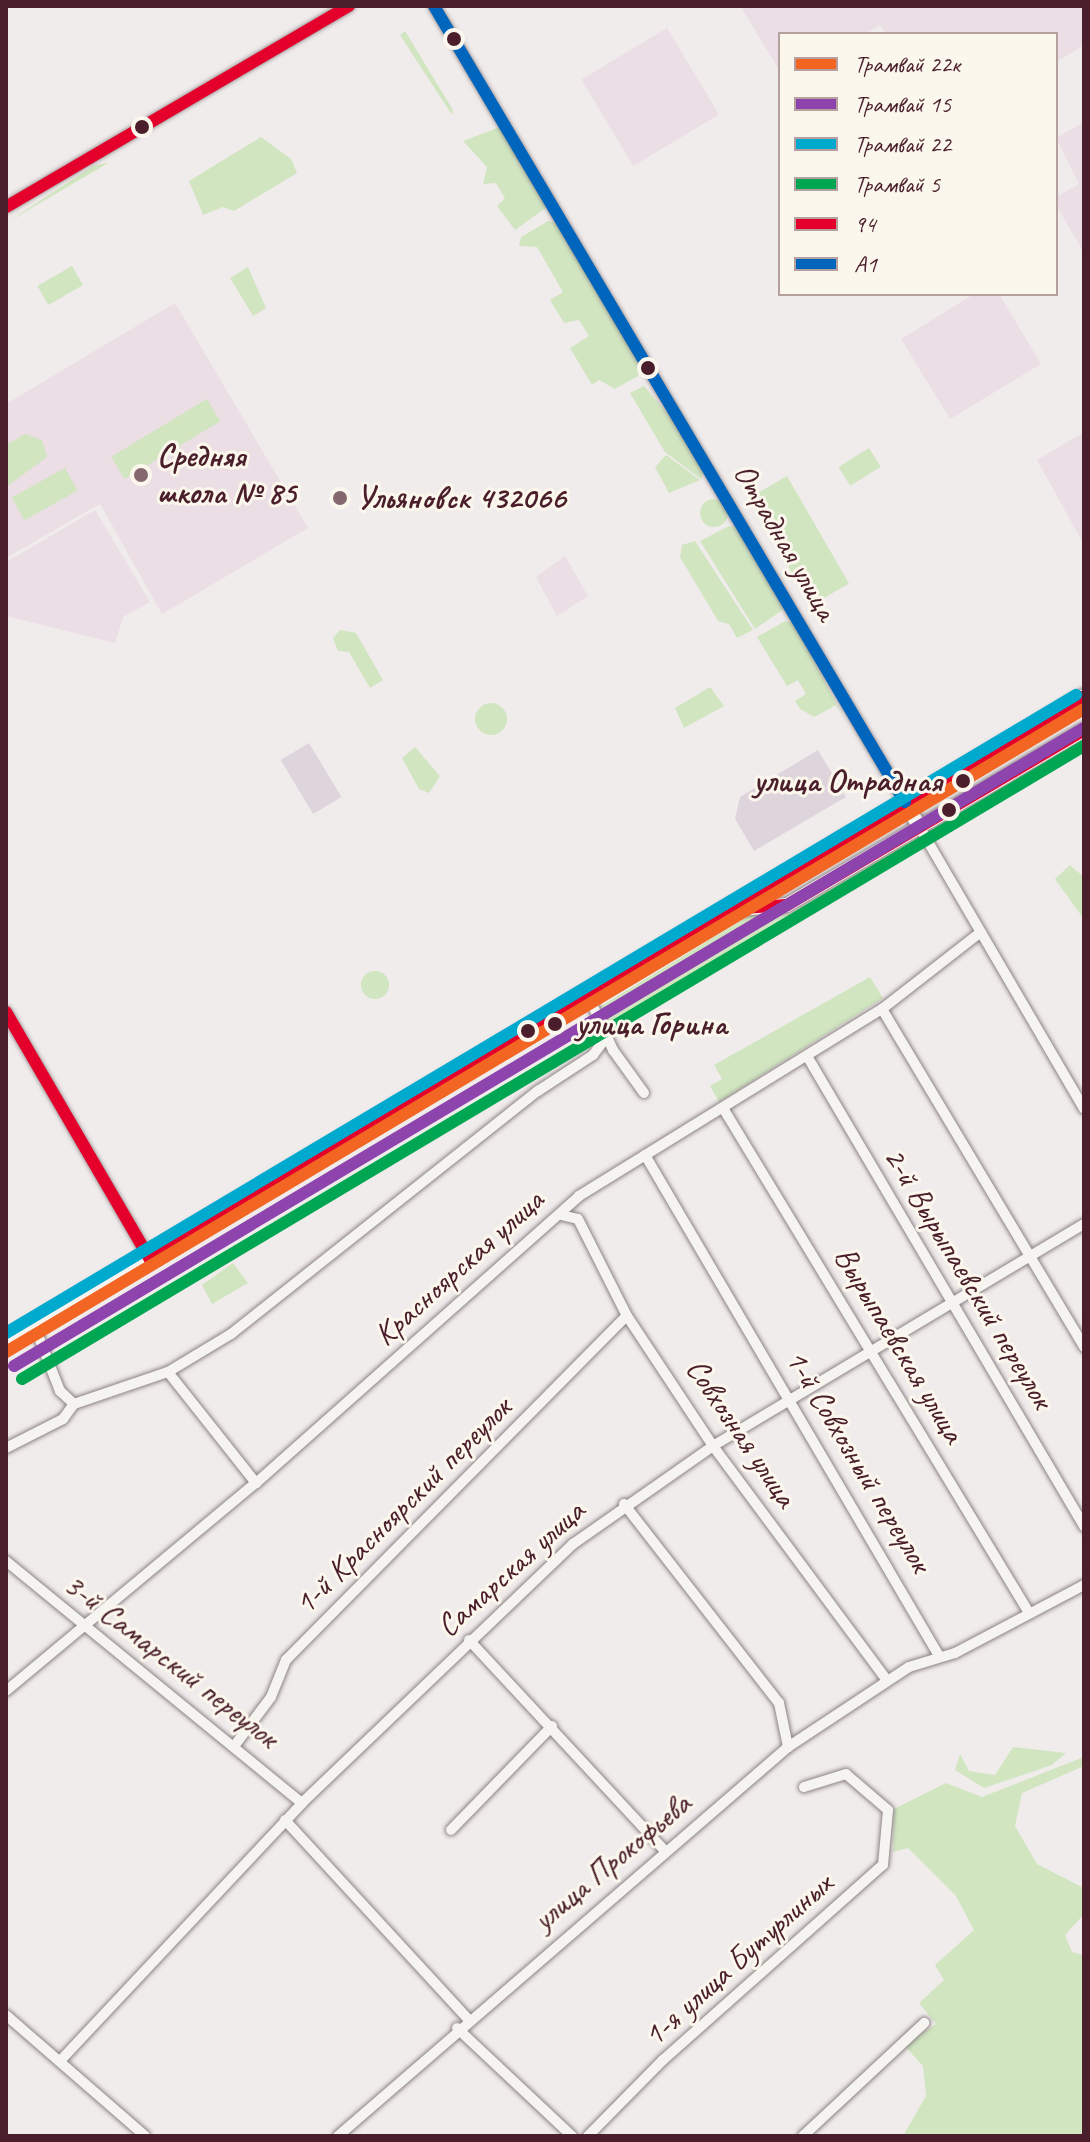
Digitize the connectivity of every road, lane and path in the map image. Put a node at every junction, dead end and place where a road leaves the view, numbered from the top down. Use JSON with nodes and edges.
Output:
{"nodes":[{"id":1,"x":349,"y":6,"type":"edge"},
{"id":2,"x":434,"y":6,"type":"edge"},
{"id":3,"x":6,"y":207,"type":"edge"},
{"id":4,"x":1084,"y":696,"type":"edge"},
{"id":5,"x":1084,"y":730,"type":"edge"},
{"id":6,"x":905,"y":802,"type":"junction"},
{"id":7,"x":920,"y":828,"type":"junction"},
{"id":8,"x":723,"y":910,"type":"junction"},
{"id":9,"x":981,"y":932,"type":"junction"},
{"id":10,"x":587,"y":993,"type":"junction"},
{"id":11,"x":882,"y":1009,"type":"junction"},
{"id":12,"x":6,"y":1012,"type":"edge"},
{"id":13,"x":606,"y":1038,"type":"junction"},
{"id":14,"x":807,"y":1056,"type":"junction"},
{"id":15,"x":644,"y":1093,"type":"dead end"},
{"id":16,"x":723,"y":1108,"type":"junction"},
{"id":17,"x":1084,"y":1109,"type":"edge"},
{"id":18,"x":645,"y":1155,"type":"junction"},
{"id":19,"x":579,"y":1196,"type":"junction"},
{"id":20,"x":561,"y":1215,"type":"junction"},
{"id":21,"x":578,"y":1219,"type":"junction"},
{"id":22,"x":1084,"y":1224,"type":"edge"},
{"id":23,"x":1030,"y":1256,"type":"junction"},
{"id":24,"x":150,"y":1259,"type":"junction"},
{"id":25,"x":952,"y":1302,"type":"junction"},
{"id":26,"x":627,"y":1316,"type":"junction"},
{"id":27,"x":34,"y":1325,"type":"junction"},
{"id":28,"x":6,"y":1340,"type":"edge"},
{"id":29,"x":1084,"y":1347,"type":"edge"},
{"id":30,"x":872,"y":1351,"type":"junction"},
{"id":31,"x":168,"y":1372,"type":"junction"},
{"id":32,"x":792,"y":1399,"type":"junction"},
{"id":33,"x":74,"y":1404,"type":"junction"},
{"id":34,"x":713,"y":1446,"type":"junction"},
{"id":35,"x":6,"y":1448,"type":"edge"},
{"id":36,"x":256,"y":1483,"type":"junction"},
{"id":37,"x":624,"y":1504,"type":"junction"},
{"id":38,"x":1084,"y":1526,"type":"edge"},
{"id":39,"x":6,"y":1561,"type":"edge"},
{"id":40,"x":1084,"y":1585,"type":"edge"},
{"id":41,"x":1028,"y":1611,"type":"junction"},
{"id":42,"x":84,"y":1630,"type":"junction"},
{"id":43,"x":469,"y":1640,"type":"junction"},
{"id":44,"x":939,"y":1656,"type":"junction"},
{"id":45,"x":887,"y":1680,"type":"junction"},
{"id":46,"x":6,"y":1691,"type":"edge"},
{"id":47,"x":552,"y":1726,"type":"junction"},
{"id":48,"x":235,"y":1745,"type":"junction"},
{"id":49,"x":788,"y":1747,"type":"junction"},
{"id":50,"x":804,"y":1787,"type":"dead end"},
{"id":51,"x":302,"y":1803,"type":"junction"},
{"id":52,"x":285,"y":1820,"type":"junction"},
{"id":53,"x":451,"y":1830,"type":"dead end"},
{"id":54,"x":665,"y":1851,"type":"junction"},
{"id":55,"x":6,"y":2015,"type":"edge"},
{"id":56,"x":468,"y":2019,"type":"junction"},
{"id":57,"x":924,"y":2023,"type":"dead end"},
{"id":58,"x":457,"y":2028,"type":"junction"},
{"id":59,"x":60,"y":2061,"type":"junction"},
{"id":60,"x":145,"y":2136,"type":"edge"},
{"id":61,"x":338,"y":2136,"type":"edge"},
{"id":62,"x":572,"y":2136,"type":"edge"},
{"id":63,"x":588,"y":2136,"type":"edge"},
{"id":64,"x":803,"y":2136,"type":"edge"}],
"edges":[{"from":1,"to":3,"type":"street"},
{"from":2,"to":6,"type":"street","name":"Отрадная улица"},
{"from":4,"to":6,"type":"main road"},
{"from":5,"to":7,"type":"main road"},
{"from":6,"to":7,"type":"main road","name":"Отрадная улица"},
{"from":6,"to":8,"type":"main road"},
{"from":7,"to":8,"type":"main road"},
{"from":7,"to":9,"type":"street","name":"Отрадная улица"},
{"from":8,"to":10,"type":"main road"},
{"from":9,"to":11,"type":"street","name":"Красноярская улица"},
{"from":9,"to":17,"type":"street","name":"Отрадная улица"},
{"from":10,"to":13,"type":"street"},
{"from":10,"to":24,"type":"main road"},
{"from":11,"to":14,"type":"street","name":"Красноярская улица"},
{"from":11,"to":23,"type":"street"},
{"from":12,"to":24,"type":"street"},
{"from":13,"to":15,"type":"street"},
{"from":13,"to":31,"type":"street"},
{"from":14,"to":16,"type":"street","name":"Красноярская улица"},
{"from":14,"to":25,"type":"street","name":"2-й Вырыпаевский переулок"},
{"from":16,"to":18,"type":"street","name":"Красноярская улица"},
{"from":16,"to":30,"type":"street","name":"Вырыпаевская улица"},
{"from":18,"to":19,"type":"street","name":"Красноярская улица"},
{"from":18,"to":32,"type":"street","name":"1-й Совхозный переулок"},
{"from":19,"to":20,"type":"street","name":"Красноярская улица"},
{"from":19,"to":21,"type":"street"},
{"from":20,"to":21,"type":"street"},
{"from":20,"to":36,"type":"street","name":"Красноярская улица"},
{"from":21,"to":26,"type":"street","name":"Совхозная улица"},
{"from":22,"to":23,"type":"street","name":"Самарская улица"},
{"from":23,"to":25,"type":"street","name":"Самарская улица"},
{"from":23,"to":29,"type":"street"},
{"from":24,"to":27,"type":"main road"},
{"from":25,"to":30,"type":"street","name":"Самарская улица"},
{"from":25,"to":38,"type":"street","name":"2-й Вырыпаевский переулок"},
{"from":26,"to":34,"type":"street","name":"Совхозная улица"},
{"from":26,"to":48,"type":"street","name":"1-й Красноярский переулок"},
{"from":27,"to":28,"type":"main road"},
{"from":27,"to":33,"type":"street"},
{"from":30,"to":32,"type":"street","name":"Самарская улица"},
{"from":30,"to":41,"type":"street","name":"Вырыпаевская улица"},
{"from":31,"to":33,"type":"street"},
{"from":31,"to":36,"type":"street"},
{"from":32,"to":34,"type":"street","name":"Самарская улица"},
{"from":32,"to":44,"type":"street","name":"1-й Совхозный переулок"},
{"from":33,"to":35,"type":"street"},
{"from":34,"to":37,"type":"street","name":"Самарская улица"},
{"from":34,"to":45,"type":"street","name":"Совхозная улица"},
{"from":36,"to":42,"type":"street","name":"Красноярская улица"},
{"from":37,"to":43,"type":"street","name":"Самарская улица"},
{"from":37,"to":49,"type":"street"},
{"from":39,"to":42,"type":"street","name":"3-й Самарский переулок"},
{"from":40,"to":41,"type":"street"},
{"from":41,"to":44,"type":"street"},
{"from":42,"to":46,"type":"street","name":"Красноярская улица"},
{"from":42,"to":48,"type":"street","name":"3-й Самарский переулок"},
{"from":43,"to":47,"type":"street"},
{"from":43,"to":51,"type":"street","name":"Самарская улица"},
{"from":44,"to":45,"type":"street","name":"улица Прокофьева"},
{"from":45,"to":49,"type":"street","name":"улица Прокофьева"},
{"from":47,"to":53,"type":"street"},
{"from":47,"to":54,"type":"street"},
{"from":48,"to":51,"type":"street","name":"3-й Самарский переулок"},
{"from":49,"to":54,"type":"street","name":"улица Прокофьева"},
{"from":50,"to":63,"type":"street","name":"1-я улица Бутурлиных"},
{"from":51,"to":52,"type":"street","name":"Самарская улица"},
{"from":52,"to":56,"type":"street"},
{"from":52,"to":59,"type":"street","name":"Самарская улица"},
{"from":54,"to":56,"type":"street","name":"улица Прокофьева"},
{"from":55,"to":59,"type":"street"},
{"from":56,"to":58,"type":"street","name":"улица Прокофьева"},
{"from":57,"to":64,"type":"street"},
{"from":58,"to":61,"type":"street","name":"улица Прокофьева"},
{"from":58,"to":62,"type":"street"},
{"from":59,"to":60,"type":"street"}]}
